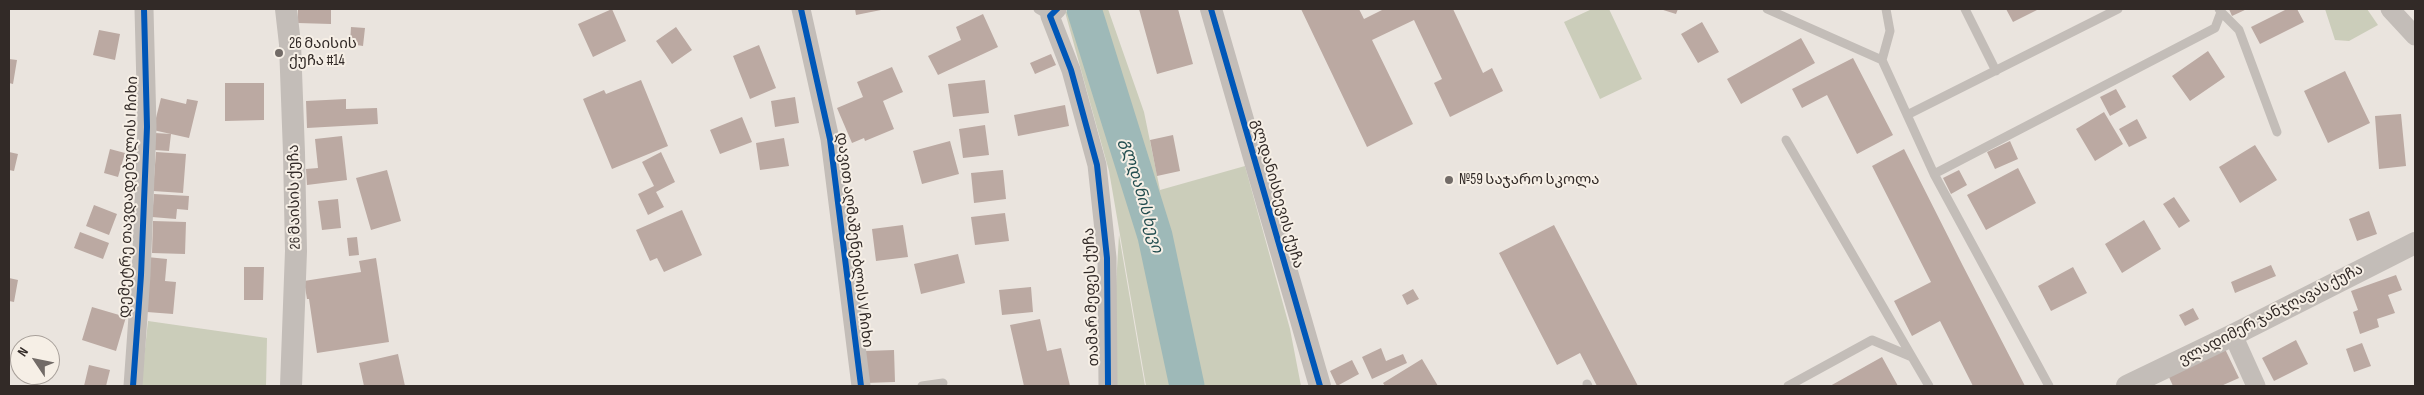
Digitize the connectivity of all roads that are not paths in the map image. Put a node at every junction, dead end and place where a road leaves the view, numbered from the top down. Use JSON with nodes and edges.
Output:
{"nodes":[{"id":1,"x":144,"y":9,"type":"edge"},
{"id":2,"x":286,"y":9,"type":"edge"},
{"id":3,"x":801,"y":9,"type":"edge"},
{"id":4,"x":1211,"y":9,"type":"edge"},
{"id":5,"x":1767,"y":9,"type":"edge"},
{"id":6,"x":1886,"y":9,"type":"edge"},
{"id":7,"x":1965,"y":9,"type":"edge"},
{"id":8,"x":2118,"y":9,"type":"edge"},
{"id":9,"x":2390,"y":9,"type":"edge"},
{"id":10,"x":1048,"y":11,"type":"edge"},
{"id":11,"x":2220,"y":11,"type":"edge"},
{"id":12,"x":2415,"y":36,"type":"edge"},
{"id":13,"x":1882,"y":60,"type":"junction"},
{"id":14,"x":1996,"y":71,"type":"junction"},
{"id":15,"x":1907,"y":115,"type":"junction"},
{"id":16,"x":2277,"y":132,"type":"dead end"},
{"id":17,"x":1786,"y":140,"type":"dead end"},
{"id":18,"x":1934,"y":174,"type":"junction"},
{"id":19,"x":2415,"y":243,"type":"edge"},
{"id":20,"x":2233,"y":335,"type":"junction"},
{"id":21,"x":1912,"y":357,"type":"junction"},
{"id":22,"x":943,"y":383,"type":"dead end"},
{"id":23,"x":133,"y":386,"type":"edge"},
{"id":24,"x":291,"y":386,"type":"edge"},
{"id":25,"x":861,"y":386,"type":"edge"},
{"id":26,"x":922,"y":386,"type":"edge"},
{"id":27,"x":1108,"y":386,"type":"edge"},
{"id":28,"x":1320,"y":386,"type":"edge"},
{"id":29,"x":1788,"y":386,"type":"edge"},
{"id":30,"x":1929,"y":386,"type":"edge"},
{"id":31,"x":2049,"y":386,"type":"edge"},
{"id":32,"x":2127,"y":386,"type":"edge"},
{"id":33,"x":2256,"y":386,"type":"edge"}],
"edges":[{"from":1,"to":23,"type":"street","name":"დემეტრე თავდადებულის I ჩიხი"},
{"from":2,"to":24,"type":"street","name":"26 მაისის ქუჩა"},
{"from":3,"to":25,"type":"street","name":"დავით აღმაშენებლის V ჩიხი"},
{"from":4,"to":28,"type":"street","name":"გლდანისხევის ქუჩა"},
{"from":5,"to":13,"type":"lane"},
{"from":6,"to":13,"type":"lane"},
{"from":7,"to":14,"type":"lane"},
{"from":8,"to":14,"type":"lane"},
{"from":9,"to":12,"type":"street"},
{"from":10,"to":27,"type":"street","name":"თამარ მეფეს ქუჩა"},
{"from":11,"to":16,"type":"lane"},
{"from":11,"to":18,"type":"lane"},
{"from":13,"to":15,"type":"lane"},
{"from":14,"to":15,"type":"lane"},
{"from":15,"to":18,"type":"lane"},
{"from":17,"to":21,"type":"lane"},
{"from":18,"to":31,"type":"lane"},
{"from":19,"to":20,"type":"street","name":"ვლადიმერ ჯანჯღავას ქუჩა"},
{"from":20,"to":32,"type":"street","name":"ვლადიმერ ჯანჯღავას ქუჩა"},
{"from":20,"to":33,"type":"street"},
{"from":21,"to":29,"type":"lane"},
{"from":21,"to":30,"type":"lane"},
{"from":22,"to":26,"type":"lane"}]}
